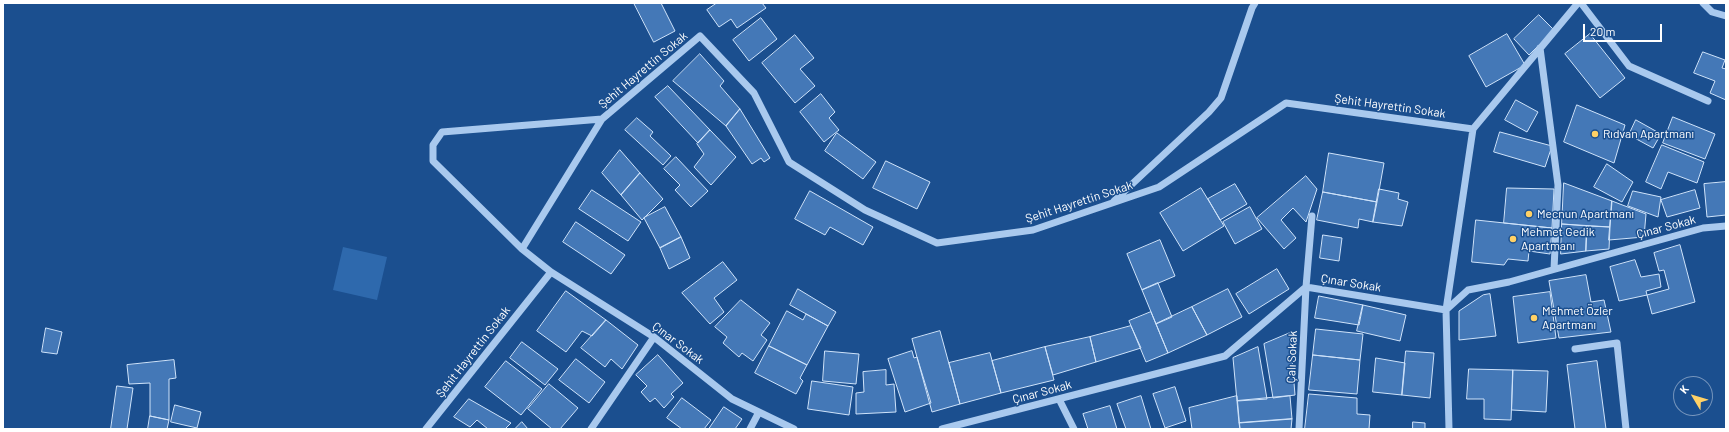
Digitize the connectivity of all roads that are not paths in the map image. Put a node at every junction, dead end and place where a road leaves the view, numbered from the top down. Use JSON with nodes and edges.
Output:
{"nodes":[{"id":1,"x":1255,"y":3,"type":"edge"},
{"id":2,"x":1579,"y":3,"type":"edge"},
{"id":3,"x":1703,"y":3,"type":"edge"},
{"id":4,"x":1726,"y":16,"type":"edge"},
{"id":5,"x":1540,"y":48,"type":"junction"},
{"id":6,"x":1708,"y":101,"type":"dead end"},
{"id":7,"x":602,"y":119,"type":"junction"},
{"id":8,"x":1473,"y":128,"type":"junction"},
{"id":9,"x":1111,"y":204,"type":"junction"},
{"id":10,"x":1312,"y":216,"type":"dead end"},
{"id":11,"x":1726,"y":226,"type":"edge"},
{"id":12,"x":522,"y":249,"type":"junction"},
{"id":13,"x":1554,"y":269,"type":"junction"},
{"id":14,"x":551,"y":272,"type":"junction"},
{"id":15,"x":1306,"y":287,"type":"junction"},
{"id":16,"x":1446,"y":310,"type":"junction"},
{"id":17,"x":654,"y":337,"type":"junction"},
{"id":18,"x":1575,"y":349,"type":"dead end"},
{"id":19,"x":1059,"y":399,"type":"junction"},
{"id":20,"x":759,"y":412,"type":"junction"},
{"id":21,"x":426,"y":429,"type":"edge"},
{"id":22,"x":591,"y":429,"type":"edge"},
{"id":23,"x":750,"y":429,"type":"edge"},
{"id":24,"x":794,"y":429,"type":"edge"},
{"id":25,"x":942,"y":429,"type":"edge"},
{"id":26,"x":1074,"y":429,"type":"edge"},
{"id":27,"x":1299,"y":429,"type":"edge"},
{"id":28,"x":1449,"y":429,"type":"edge"},
{"id":29,"x":1626,"y":429,"type":"edge"}],
"edges":[{"from":1,"to":9,"type":"street"},
{"from":2,"to":5,"type":"street"},
{"from":2,"to":6,"type":"street"},
{"from":3,"to":4,"type":"street"},
{"from":5,"to":8,"type":"street"},
{"from":5,"to":13,"type":"street"},
{"from":7,"to":9,"type":"street","name":"Şehit Hayrettin Sokak"},
{"from":7,"to":12,"type":"street"},
{"from":7,"to":12,"type":"street","name":"Şehit Hayrettin Sokak"},
{"from":8,"to":9,"type":"street","name":"Şehit Hayrettin Sokak"},
{"from":8,"to":16,"type":"street"},
{"from":10,"to":15,"type":"street","name":"Çalı Sokak"},
{"from":11,"to":13,"type":"street","name":"Çınar Sokak"},
{"from":12,"to":14,"type":"street","name":"Şehit Hayrettin Sokak"},
{"from":13,"to":16,"type":"street","name":"Çınar Sokak"},
{"from":14,"to":17,"type":"street","name":"Çınar Sokak"},
{"from":14,"to":21,"type":"street","name":"Şehit Hayrettin Sokak"},
{"from":15,"to":16,"type":"street","name":"Çınar Sokak"},
{"from":15,"to":19,"type":"street","name":"Çınar Sokak"},
{"from":15,"to":27,"type":"street","name":"Çalı Sokak"},
{"from":16,"to":28,"type":"street"},
{"from":17,"to":20,"type":"street","name":"Çınar Sokak"},
{"from":17,"to":22,"type":"street"},
{"from":18,"to":29,"type":"street"},
{"from":19,"to":25,"type":"street","name":"Çınar Sokak"},
{"from":19,"to":26,"type":"street"},
{"from":20,"to":23,"type":"street"},
{"from":20,"to":24,"type":"street","name":"Çınar Sokak"}]}
